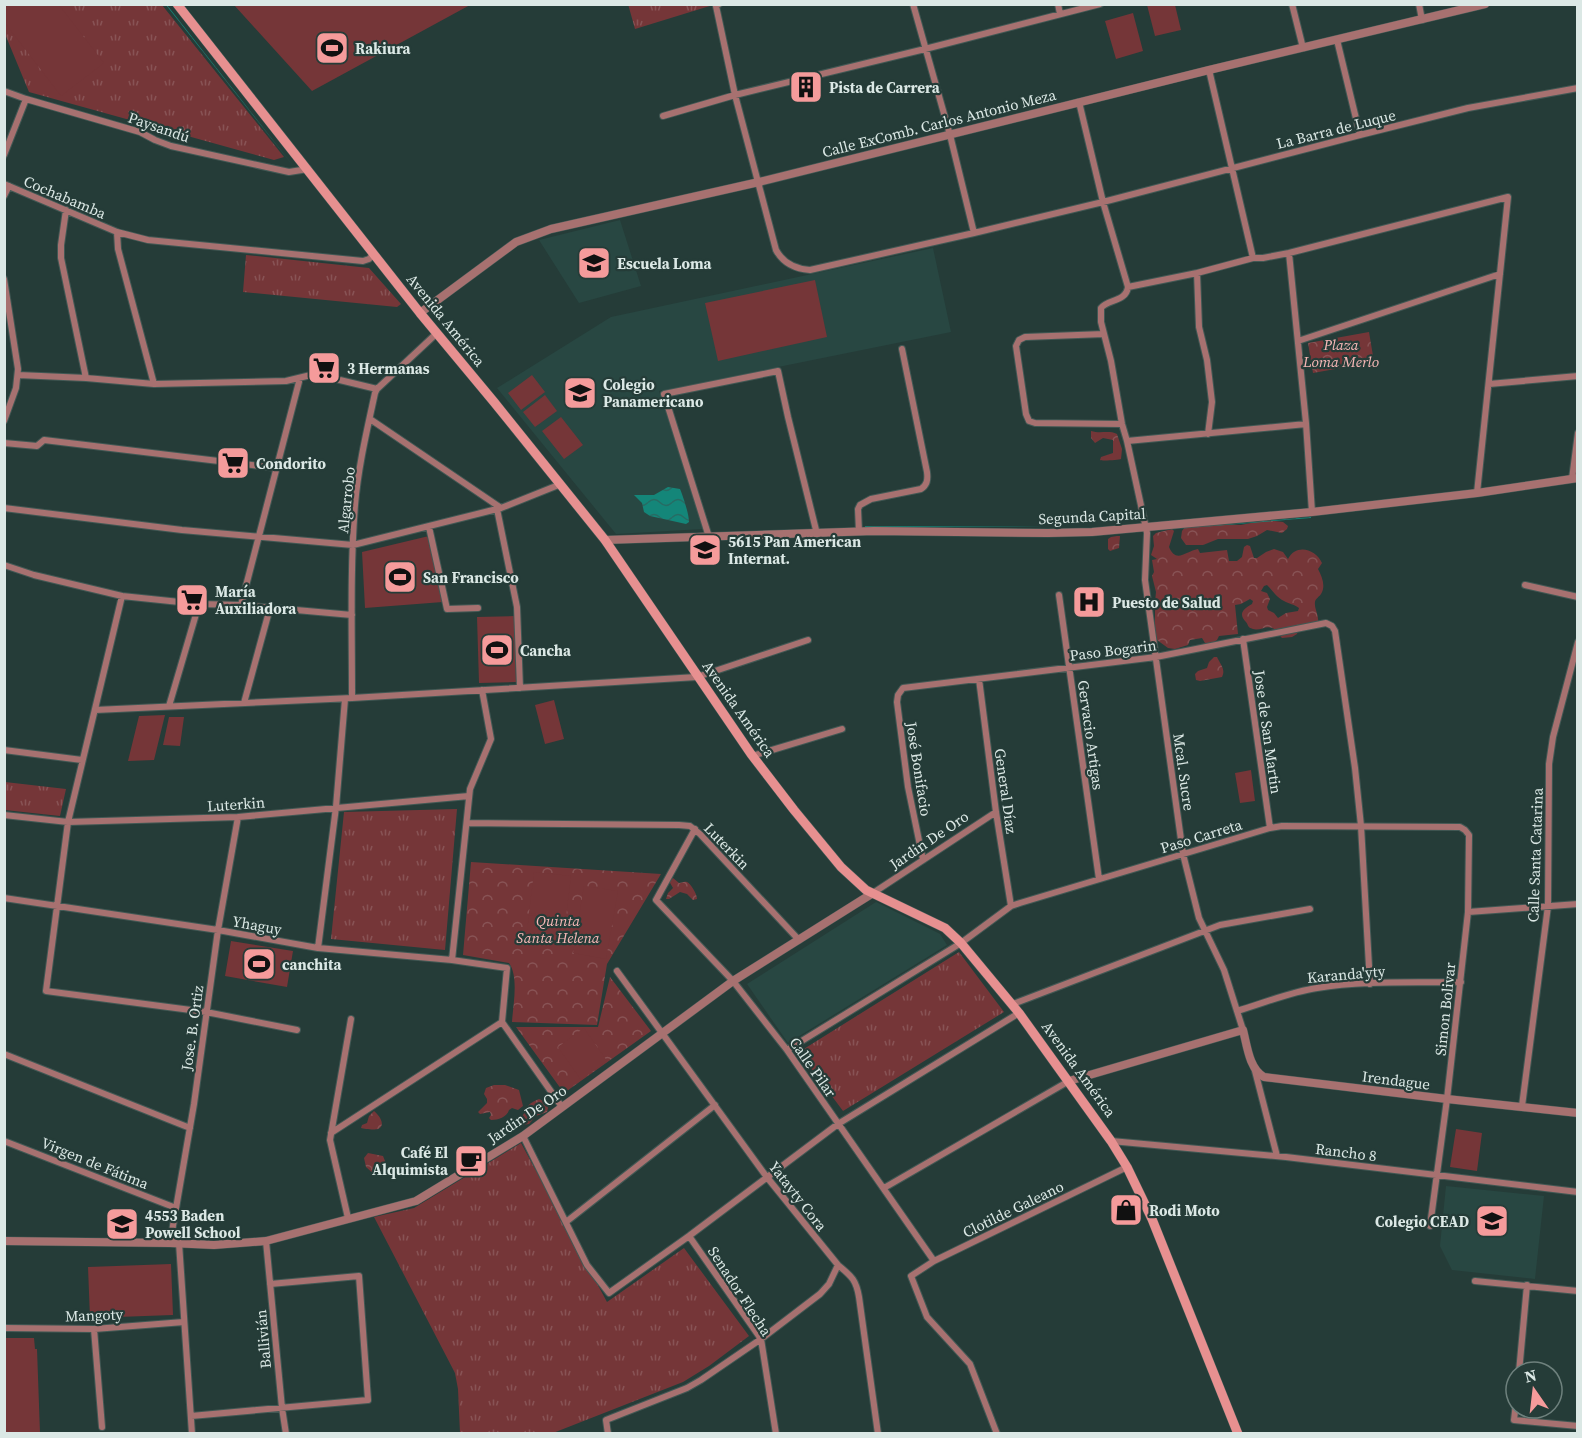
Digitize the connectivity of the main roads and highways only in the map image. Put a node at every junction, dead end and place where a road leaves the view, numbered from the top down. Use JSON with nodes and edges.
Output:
{"nodes":[{"id":1,"x":177,"y":4,"type":"edge"},
{"id":2,"x":1238,"y":1434,"type":"edge"}],
"edges":[{"from":1,"to":2,"type":"main road","name":"Avenida América"}]}
